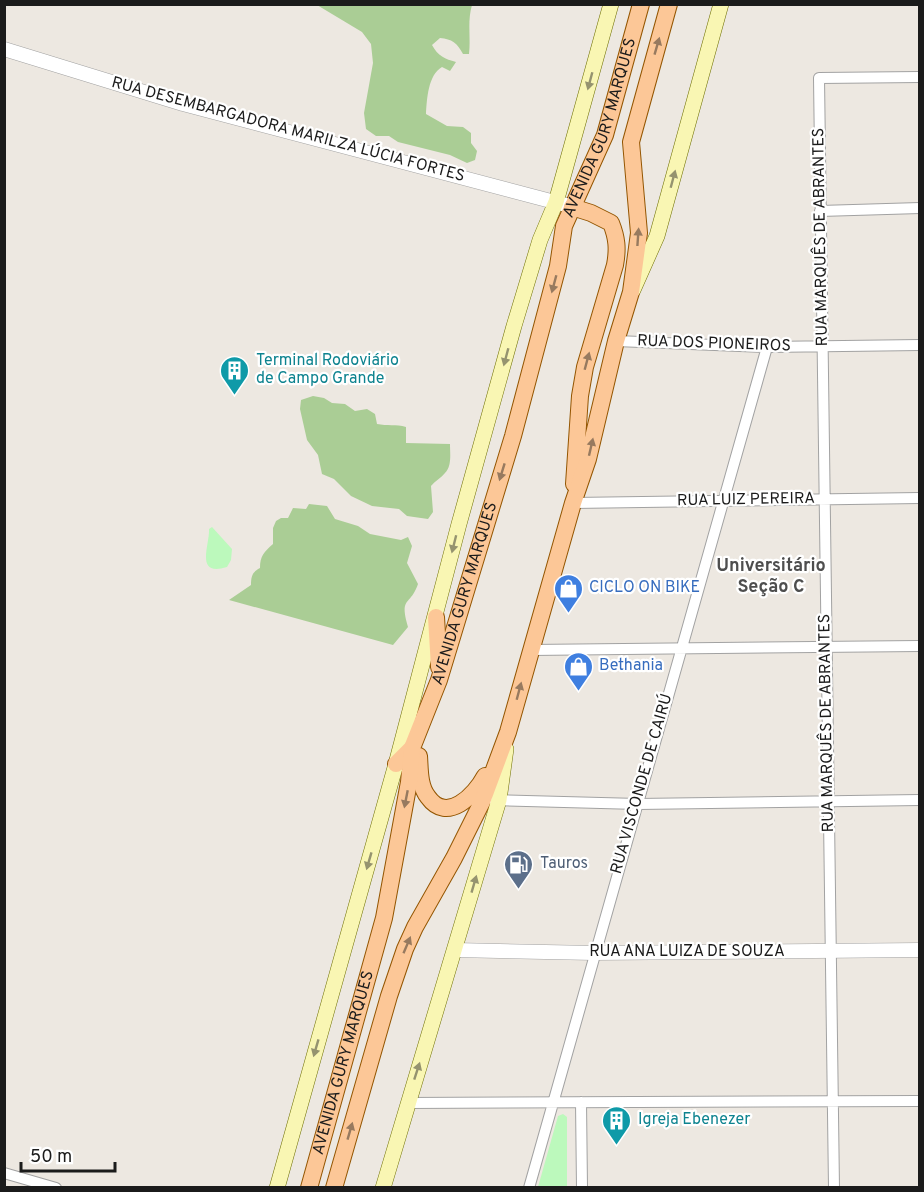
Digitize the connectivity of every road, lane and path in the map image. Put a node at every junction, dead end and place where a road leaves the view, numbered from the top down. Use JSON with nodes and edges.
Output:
{"nodes":[{"id":1,"x":611,"y":4,"type":"edge"},
{"id":2,"x":641,"y":4,"type":"edge"},
{"id":3,"x":669,"y":4,"type":"edge"},
{"id":4,"x":721,"y":4,"type":"edge"},
{"id":5,"x":4,"y":49,"type":"edge"},
{"id":6,"x":920,"y":77,"type":"edge"},
{"id":7,"x":564,"y":205,"type":"junction"},
{"id":8,"x":920,"y":208,"type":"edge"},
{"id":9,"x":820,"y":211,"type":"junction"},
{"id":10,"x":631,"y":292,"type":"junction"},
{"id":11,"x":616,"y":341,"type":"junction"},
{"id":12,"x":920,"y":345,"type":"edge"},
{"id":13,"x":822,"y":346,"type":"junction"},
{"id":14,"x":767,"y":347,"type":"junction"},
{"id":15,"x":920,"y":498,"type":"edge"},
{"id":16,"x":824,"y":500,"type":"junction"},
{"id":17,"x":723,"y":501,"type":"junction"},
{"id":18,"x":573,"y":503,"type":"junction"},
{"id":19,"x":436,"y":617,"type":"junction"},
{"id":20,"x":920,"y":646,"type":"edge"},
{"id":21,"x":826,"y":647,"type":"junction"},
{"id":22,"x":680,"y":649,"type":"junction"},
{"id":23,"x":530,"y":650,"type":"junction"},
{"id":24,"x":439,"y":680,"type":"junction"},
{"id":25,"x":420,"y":725,"type":"junction"},
{"id":26,"x":508,"y":732,"type":"junction"},
{"id":27,"x":412,"y":748,"type":"junction"},
{"id":28,"x":396,"y":764,"type":"junction"},
{"id":29,"x":920,"y":800,"type":"edge"},
{"id":30,"x":491,"y":801,"type":"junction"},
{"id":31,"x":828,"y":801,"type":"junction"},
{"id":32,"x":638,"y":804,"type":"junction"},
{"id":33,"x":457,"y":807,"type":"junction"},
{"id":34,"x":455,"y":950,"type":"junction"},
{"id":35,"x":920,"y":950,"type":"edge"},
{"id":36,"x":830,"y":951,"type":"junction"},
{"id":37,"x":594,"y":953,"type":"junction"},
{"id":38,"x":920,"y":1101,"type":"edge"},
{"id":39,"x":553,"y":1102,"type":"junction"},
{"id":40,"x":581,"y":1102,"type":"junction"},
{"id":41,"x":834,"y":1102,"type":"junction"},
{"id":42,"x":407,"y":1103,"type":"junction"},
{"id":43,"x":4,"y":1173,"type":"edge"},
{"id":44,"x":56,"y":1188,"type":"edge"},
{"id":45,"x":277,"y":1188,"type":"edge"},
{"id":46,"x":309,"y":1188,"type":"edge"},
{"id":47,"x":334,"y":1188,"type":"edge"},
{"id":48,"x":383,"y":1188,"type":"edge"},
{"id":49,"x":529,"y":1188,"type":"edge"},
{"id":50,"x":582,"y":1188,"type":"edge"},
{"id":51,"x":834,"y":1188,"type":"edge"}],
"edges":[{"from":1,"to":7,"type":"main road","name":"AVENIDA GURY MARQUES","one_way":true},
{"from":2,"to":7,"type":"main road","name":"AVENIDA GURY MARQUES"},
{"from":10,"to":3,"type":"main road","name":"AVENIDA GURY MARQUES","one_way":true},
{"from":10,"to":4,"type":"main road","name":"AVENIDA GURY MARQUES","one_way":true},
{"from":5,"to":7,"type":"street","name":"RUA DESEMBARGADORA MARILZA LÚCIA FORTES"},
{"from":6,"to":9,"type":"street","name":"RUA MARQUÊS DE ABRANTES"},
{"from":18,"to":7,"type":"main road","one_way":true},
{"from":7,"to":19,"type":"main road","name":"AVENIDA GURY MARQUES","one_way":true},
{"from":7,"to":24,"type":"main road","name":"AVENIDA GURY MARQUES","one_way":true},
{"from":8,"to":9,"type":"street"},
{"from":9,"to":13,"type":"street","name":"RUA MARQUÊS DE ABRANTES"},
{"from":10,"to":11,"type":"main road","name":"AVENIDA GURY MARQUES"},
{"from":11,"to":14,"type":"street","name":"RUA DOS PIONEIROS"},
{"from":18,"to":11,"type":"main road","name":"AVENIDA GURY MARQUES","one_way":true},
{"from":12,"to":13,"type":"street","name":"RUA DOS PIONEIROS"},
{"from":13,"to":14,"type":"street","name":"RUA DOS PIONEIROS"},
{"from":13,"to":16,"type":"street","name":"RUA MARQUÊS DE ABRANTES"},
{"from":14,"to":17,"type":"street","name":"RUA VISCONDE DE CAIRÚ"},
{"from":15,"to":16,"type":"street","name":"RUA LUIZ PEREIRA"},
{"from":16,"to":17,"type":"street","name":"RUA LUIZ PEREIRA"},
{"from":16,"to":21,"type":"street","name":"RUA MARQUÊS DE ABRANTES"},
{"from":17,"to":18,"type":"street","name":"RUA LUIZ PEREIRA"},
{"from":17,"to":22,"type":"street","name":"RUA VISCONDE DE CAIRÚ"},
{"from":18,"to":23,"type":"main road","name":"AVENIDA GURY MARQUES"},
{"from":19,"to":24,"type":"main road"},
{"from":19,"to":28,"type":"main road","name":"AVENIDA GURY MARQUES"},
{"from":20,"to":21,"type":"street"},
{"from":21,"to":22,"type":"street"},
{"from":21,"to":31,"type":"street","name":"RUA MARQUÊS DE ABRANTES"},
{"from":22,"to":23,"type":"street"},
{"from":22,"to":32,"type":"street","name":"RUA VISCONDE DE CAIRÚ"},
{"from":26,"to":23,"type":"main road","name":"AVENIDA GURY MARQUES","one_way":true},
{"from":24,"to":25,"type":"main road","name":"AVENIDA GURY MARQUES"},
{"from":25,"to":27,"type":"main road","name":"AVENIDA GURY MARQUES"},
{"from":25,"to":33,"type":"main road"},
{"from":26,"to":30,"type":"main road","name":"AVENIDA GURY MARQUES"},
{"from":26,"to":33,"type":"main road"},
{"from":27,"to":28,"type":"main road"},
{"from":27,"to":46,"type":"main road","name":"AVENIDA GURY MARQUES","one_way":true},
{"from":28,"to":45,"type":"main road","name":"AVENIDA GURY MARQUES","one_way":true},
{"from":29,"to":31,"type":"street"},
{"from":30,"to":32,"type":"street"},
{"from":30,"to":33,"type":"street"},
{"from":34,"to":30,"type":"main road","name":"AVENIDA GURY MARQUES","one_way":true},
{"from":47,"to":30,"type":"main road","name":"AVENIDA GURY MARQUES","one_way":true},
{"from":31,"to":32,"type":"street"},
{"from":31,"to":36,"type":"street","name":"RUA MARQUÊS DE ABRANTES"},
{"from":32,"to":37,"type":"street","name":"RUA VISCONDE DE CAIRÚ"},
{"from":34,"to":37,"type":"street","name":"RUA ANA LUIZA DE SOUZA"},
{"from":42,"to":34,"type":"main road","name":"AVENIDA GURY MARQUES","one_way":true},
{"from":35,"to":36,"type":"street","name":"RUA ANA LUIZA DE SOUZA"},
{"from":36,"to":37,"type":"street","name":"RUA ANA LUIZA DE SOUZA"},
{"from":36,"to":41,"type":"street","name":"RUA MARQUÊS DE ABRANTES"},
{"from":37,"to":39,"type":"street","name":"RUA VISCONDE DE CAIRÚ"},
{"from":38,"to":41,"type":"street"},
{"from":39,"to":40,"type":"street"},
{"from":39,"to":42,"type":"street"},
{"from":39,"to":49,"type":"street","name":"RUA VISCONDE DE CAIRÚ"},
{"from":40,"to":41,"type":"street"},
{"from":40,"to":50,"type":"street"},
{"from":41,"to":51,"type":"street","name":"RUA MARQUÊS DE ABRANTES"},
{"from":42,"to":48,"type":"main road","name":"AVENIDA GURY MARQUES"},
{"from":43,"to":44,"type":"street"}]}
